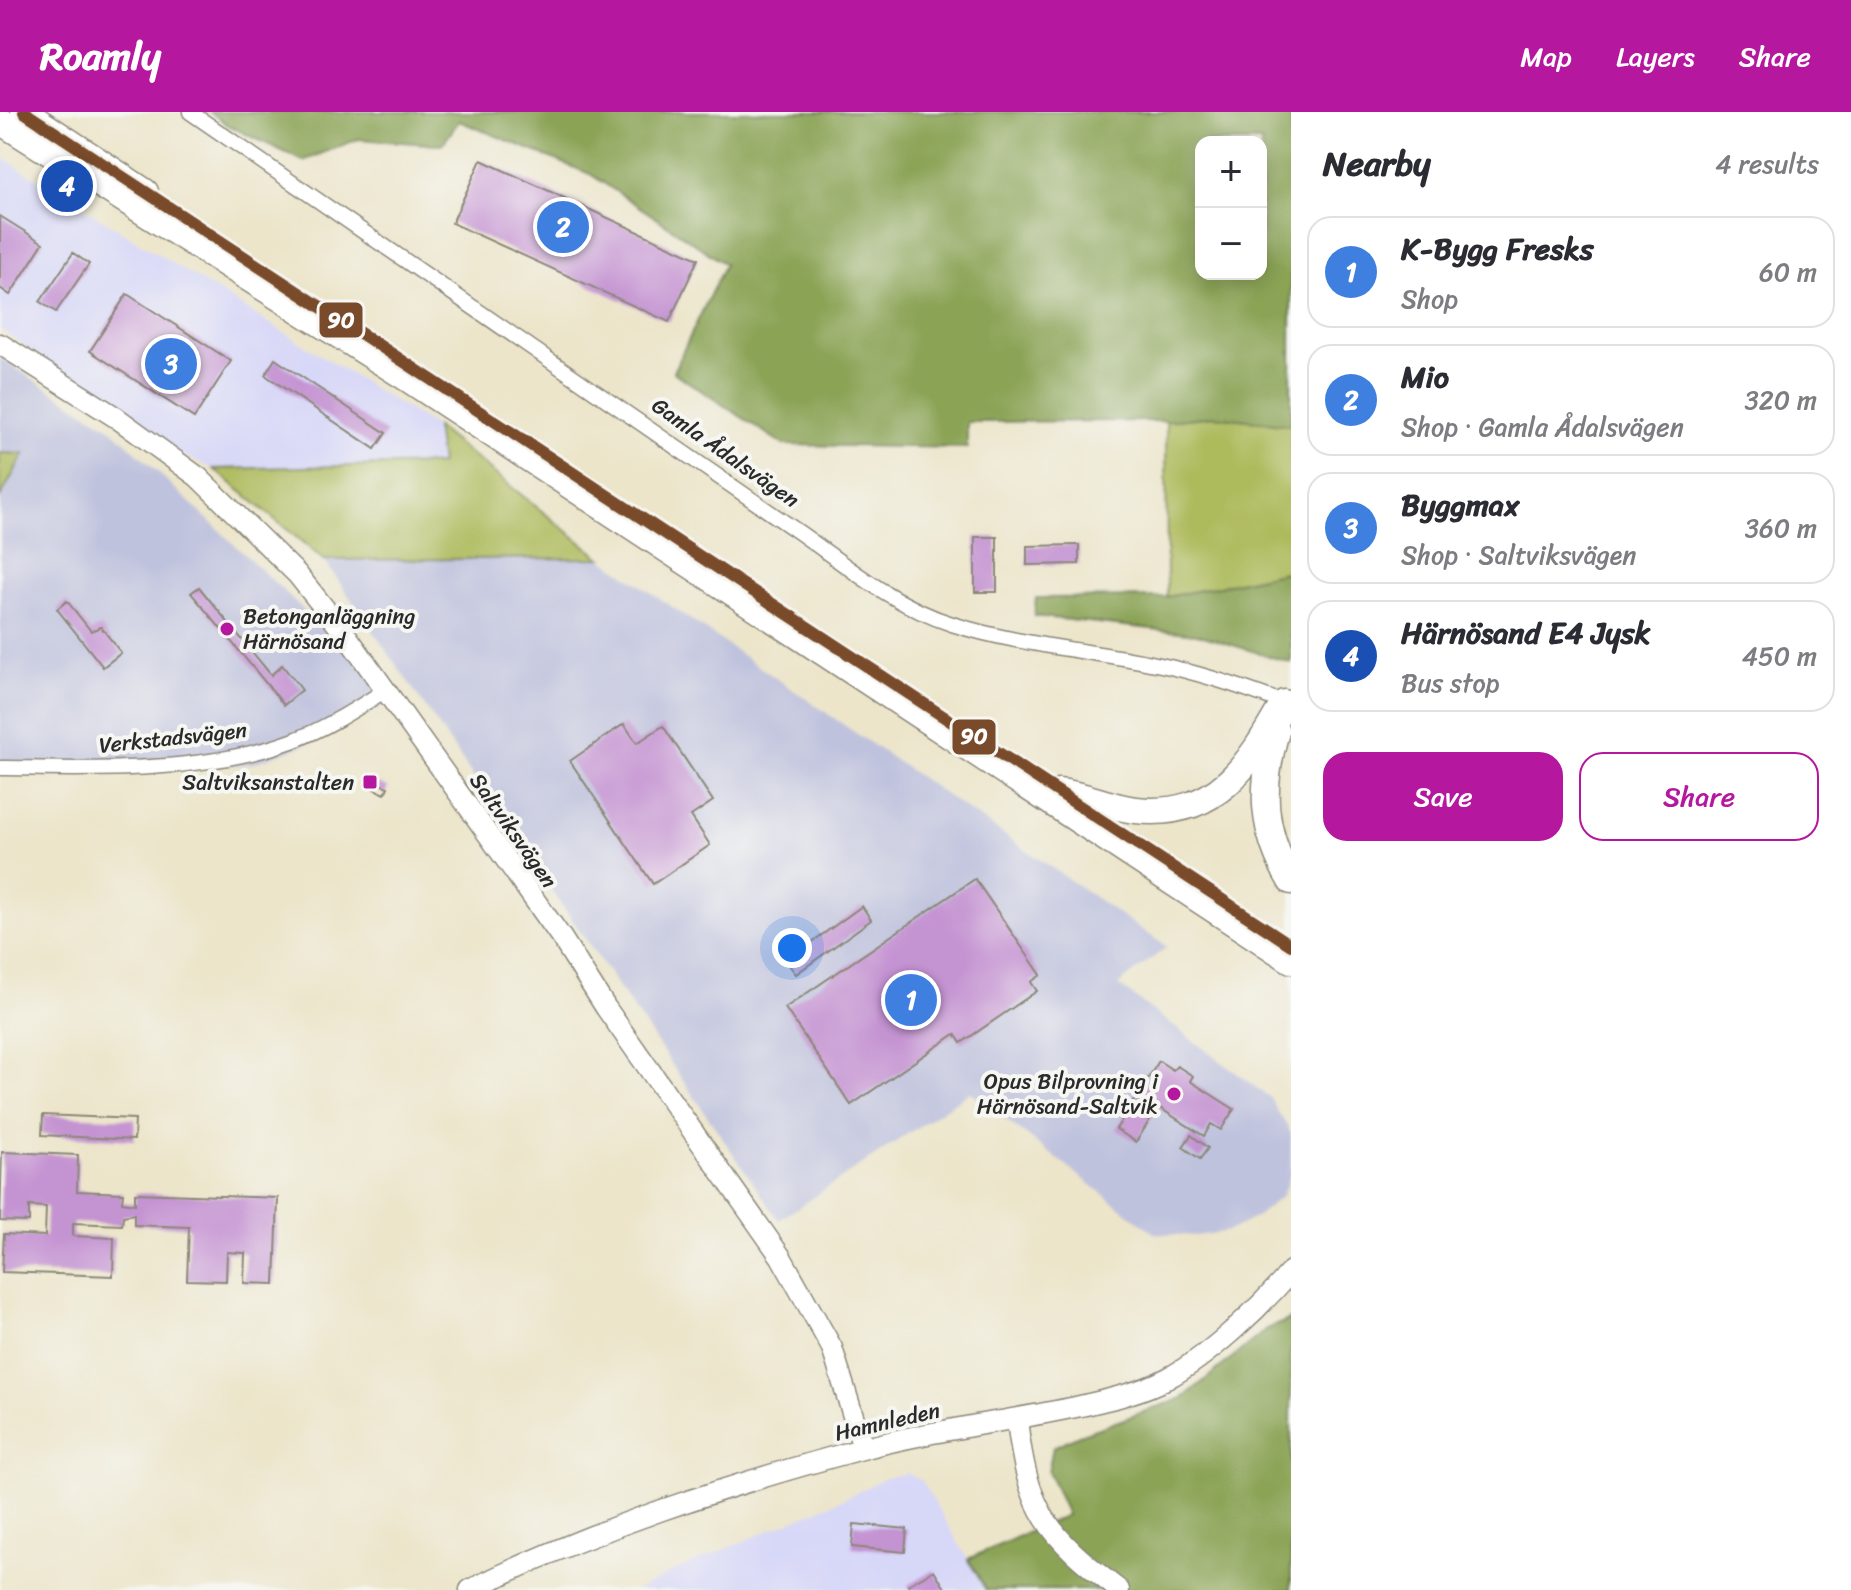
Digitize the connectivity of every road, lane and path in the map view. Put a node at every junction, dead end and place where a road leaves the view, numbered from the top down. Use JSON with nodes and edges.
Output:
{"nodes":[{"id":1,"x":24,"y":112,"type":"edge"},
{"id":2,"x":190,"y":112,"type":"edge"},
{"id":3,"x":0,"y":121,"type":"edge"},
{"id":4,"x":0,"y":344,"type":"edge"},
{"id":5,"x":384,"y":691,"type":"junction"},
{"id":6,"x":1288,"y":704,"type":"edge"},
{"id":7,"x":0,"y":768,"type":"edge"},
{"id":8,"x":1058,"y":792,"type":"junction"},
{"id":9,"x":1291,"y":881,"type":"edge"},
{"id":10,"x":1291,"y":945,"type":"edge"},
{"id":11,"x":1291,"y":960,"type":"edge"},
{"id":12,"x":1291,"y":1271,"type":"edge"},
{"id":13,"x":1017,"y":1420,"type":"junction"},
{"id":14,"x":863,"y":1448,"type":"junction"},
{"id":15,"x":470,"y":1590,"type":"edge"},
{"id":16,"x":1119,"y":1590,"type":"edge"}],
"edges":[{"from":1,"to":8,"type":"highway"},
{"from":2,"to":6,"type":"street","name":"Gamla Ådalsvägen"},
{"from":3,"to":11,"type":"highway"},
{"from":4,"to":5,"type":"street","name":"Saltviksvägen"},
{"from":5,"to":7,"type":"street","name":"Verkstadsvägen"},
{"from":5,"to":14,"type":"street","name":"Saltviksvägen"},
{"from":6,"to":8,"type":"highway"},
{"from":6,"to":9,"type":"highway"},
{"from":8,"to":10,"type":"highway"},
{"from":12,"to":13,"type":"street","name":"Hamnleden"},
{"from":13,"to":14,"type":"street","name":"Hamnleden"},
{"from":13,"to":16,"type":"street"},
{"from":14,"to":15,"type":"street","name":"Hamnleden"}]}
